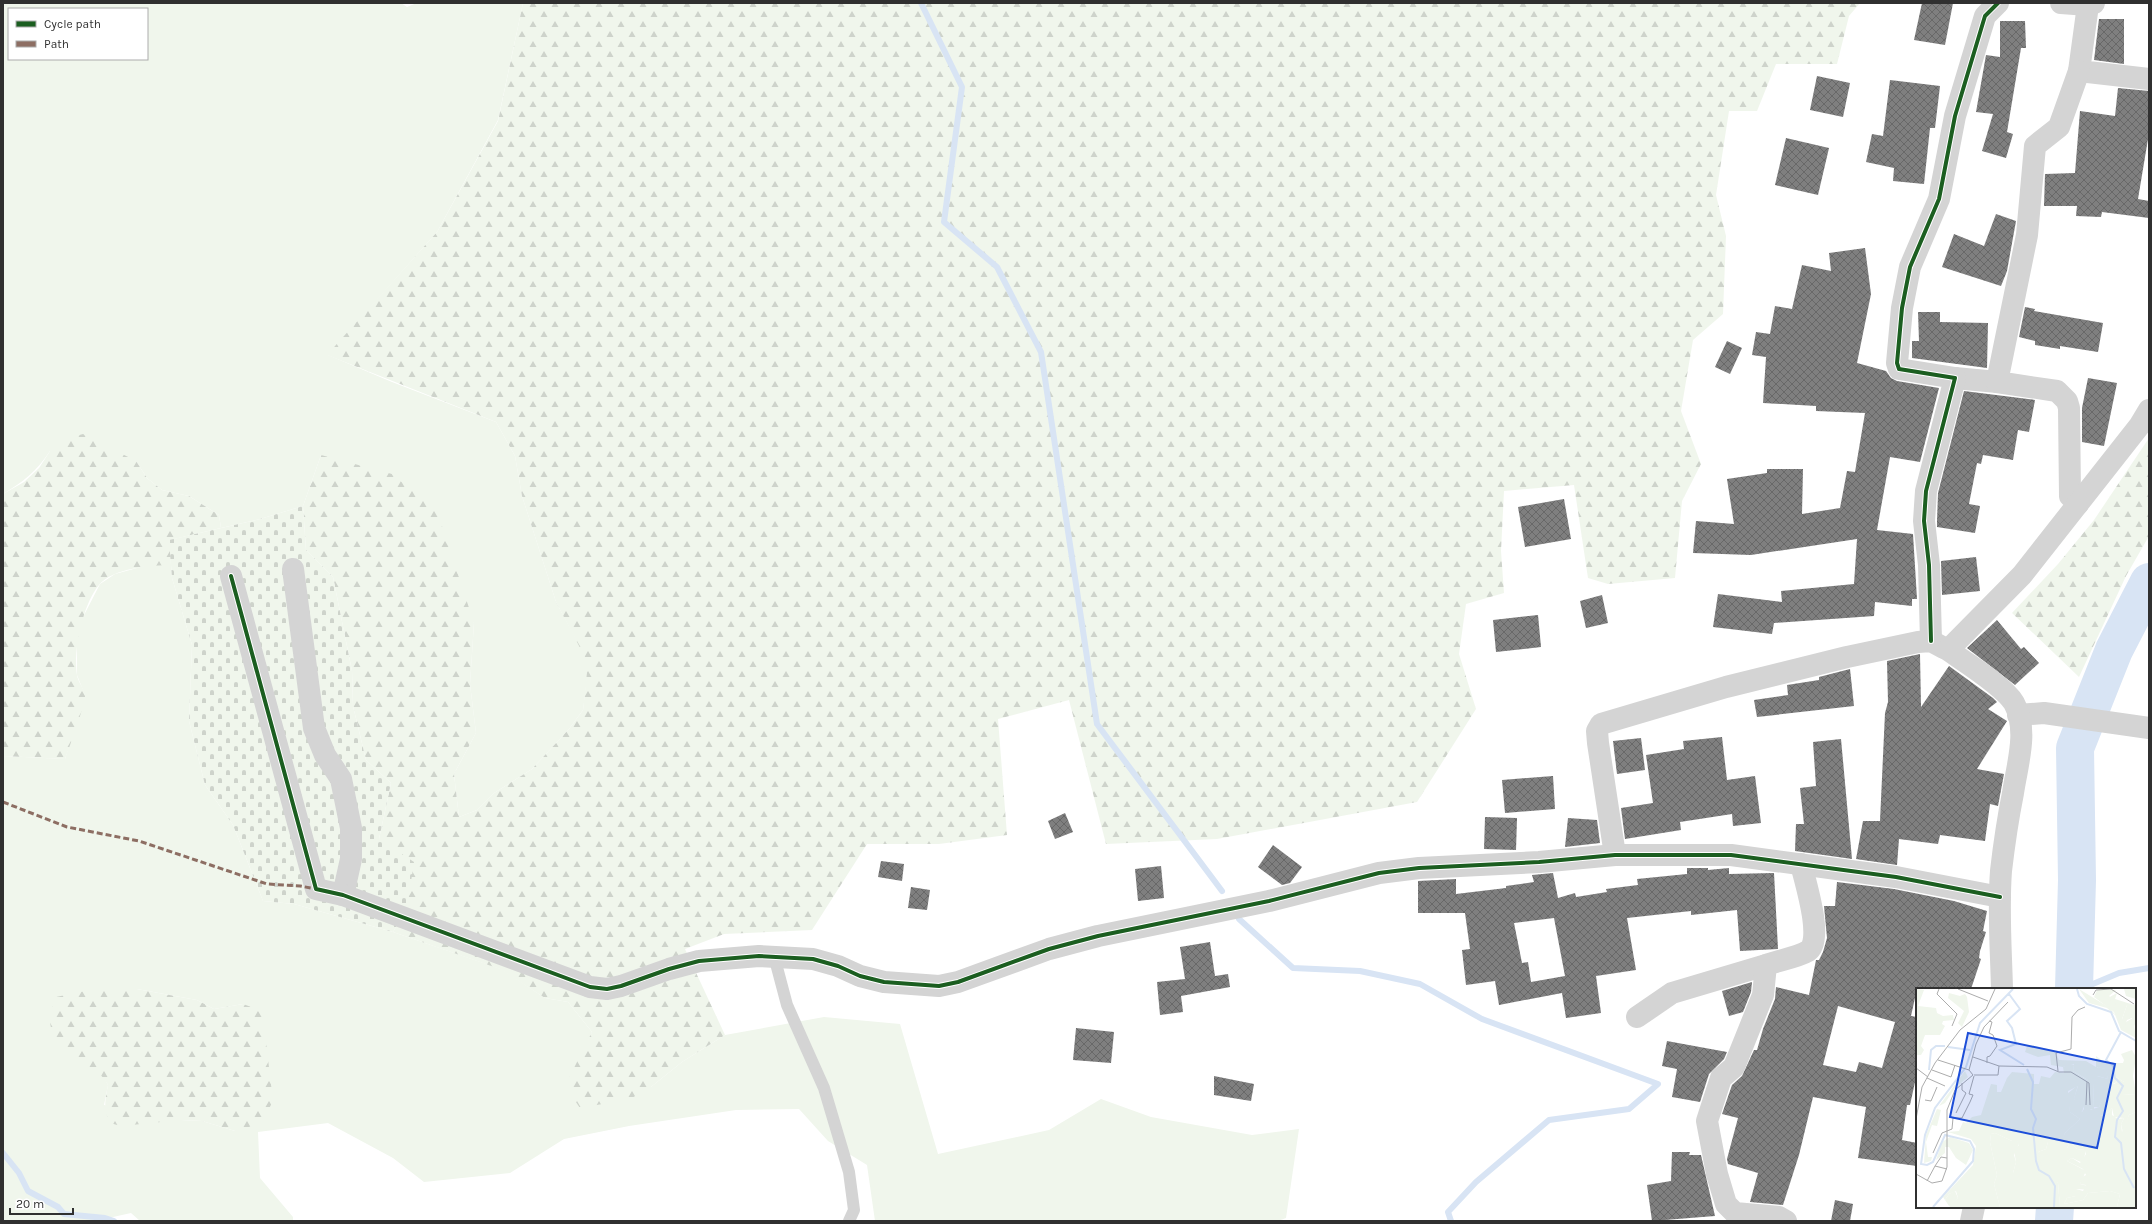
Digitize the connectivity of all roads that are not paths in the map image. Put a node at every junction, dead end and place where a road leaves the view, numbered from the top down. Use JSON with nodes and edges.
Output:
{"nodes":[{"id":1,"x":1998,"y":3,"type":"edge"},
{"id":2,"x":2061,"y":3,"type":"edge"},
{"id":3,"x":2091,"y":4,"type":"edge"},
{"id":4,"x":2079,"y":71,"type":"junction"},
{"id":5,"x":2149,"y":79,"type":"edge"},
{"id":6,"x":1955,"y":378,"type":"junction"},
{"id":7,"x":1998,"y":382,"type":"junction"},
{"id":8,"x":2149,"y":410,"type":"edge"},
{"id":9,"x":2078,"y":504,"type":"junction"},
{"id":10,"x":293,"y":569,"type":"dead end"},
{"id":11,"x":231,"y":576,"type":"dead end"},
{"id":12,"x":1939,"y":646,"type":"junction"},
{"id":13,"x":2018,"y":715,"type":"junction"},
{"id":14,"x":2149,"y":728,"type":"edge"},
{"id":15,"x":1615,"y":855,"type":"junction"},
{"id":16,"x":1801,"y":864,"type":"junction"},
{"id":17,"x":344,"y":895,"type":"junction"},
{"id":18,"x":2000,"y":897,"type":"junction"},
{"id":19,"x":774,"y":956,"type":"junction"},
{"id":20,"x":1766,"y":964,"type":"junction"},
{"id":21,"x":2002,"y":988,"type":"edge"},
{"id":22,"x":1637,"y":1017,"type":"dead end"},
{"id":23,"x":1974,"y":1208,"type":"edge"},
{"id":24,"x":849,"y":1221,"type":"edge"},
{"id":25,"x":1786,"y":1221,"type":"edge"},
{"id":26,"x":1971,"y":1221,"type":"edge"}],
"edges":[{"from":1,"to":6,"type":"street"},
{"from":2,"to":3,"type":"street"},
{"from":3,"to":4,"type":"street"},
{"from":4,"to":5,"type":"street"},
{"from":4,"to":7,"type":"street"},
{"from":6,"to":7,"type":"street"},
{"from":6,"to":12,"type":"street"},
{"from":7,"to":9,"type":"street"},
{"from":8,"to":9,"type":"street"},
{"from":9,"to":12,"type":"street"},
{"from":10,"to":17,"type":"street"},
{"from":11,"to":17,"type":"street"},
{"from":12,"to":13,"type":"street"},
{"from":12,"to":15,"type":"street"},
{"from":13,"to":14,"type":"street"},
{"from":13,"to":18,"type":"street"},
{"from":15,"to":16,"type":"street"},
{"from":15,"to":19,"type":"street"},
{"from":16,"to":18,"type":"street"},
{"from":16,"to":20,"type":"street"},
{"from":17,"to":19,"type":"street"},
{"from":18,"to":21,"type":"street"},
{"from":19,"to":24,"type":"lane"},
{"from":20,"to":22,"type":"street"},
{"from":20,"to":25,"type":"street"},
{"from":23,"to":26,"type":"street"}]}
